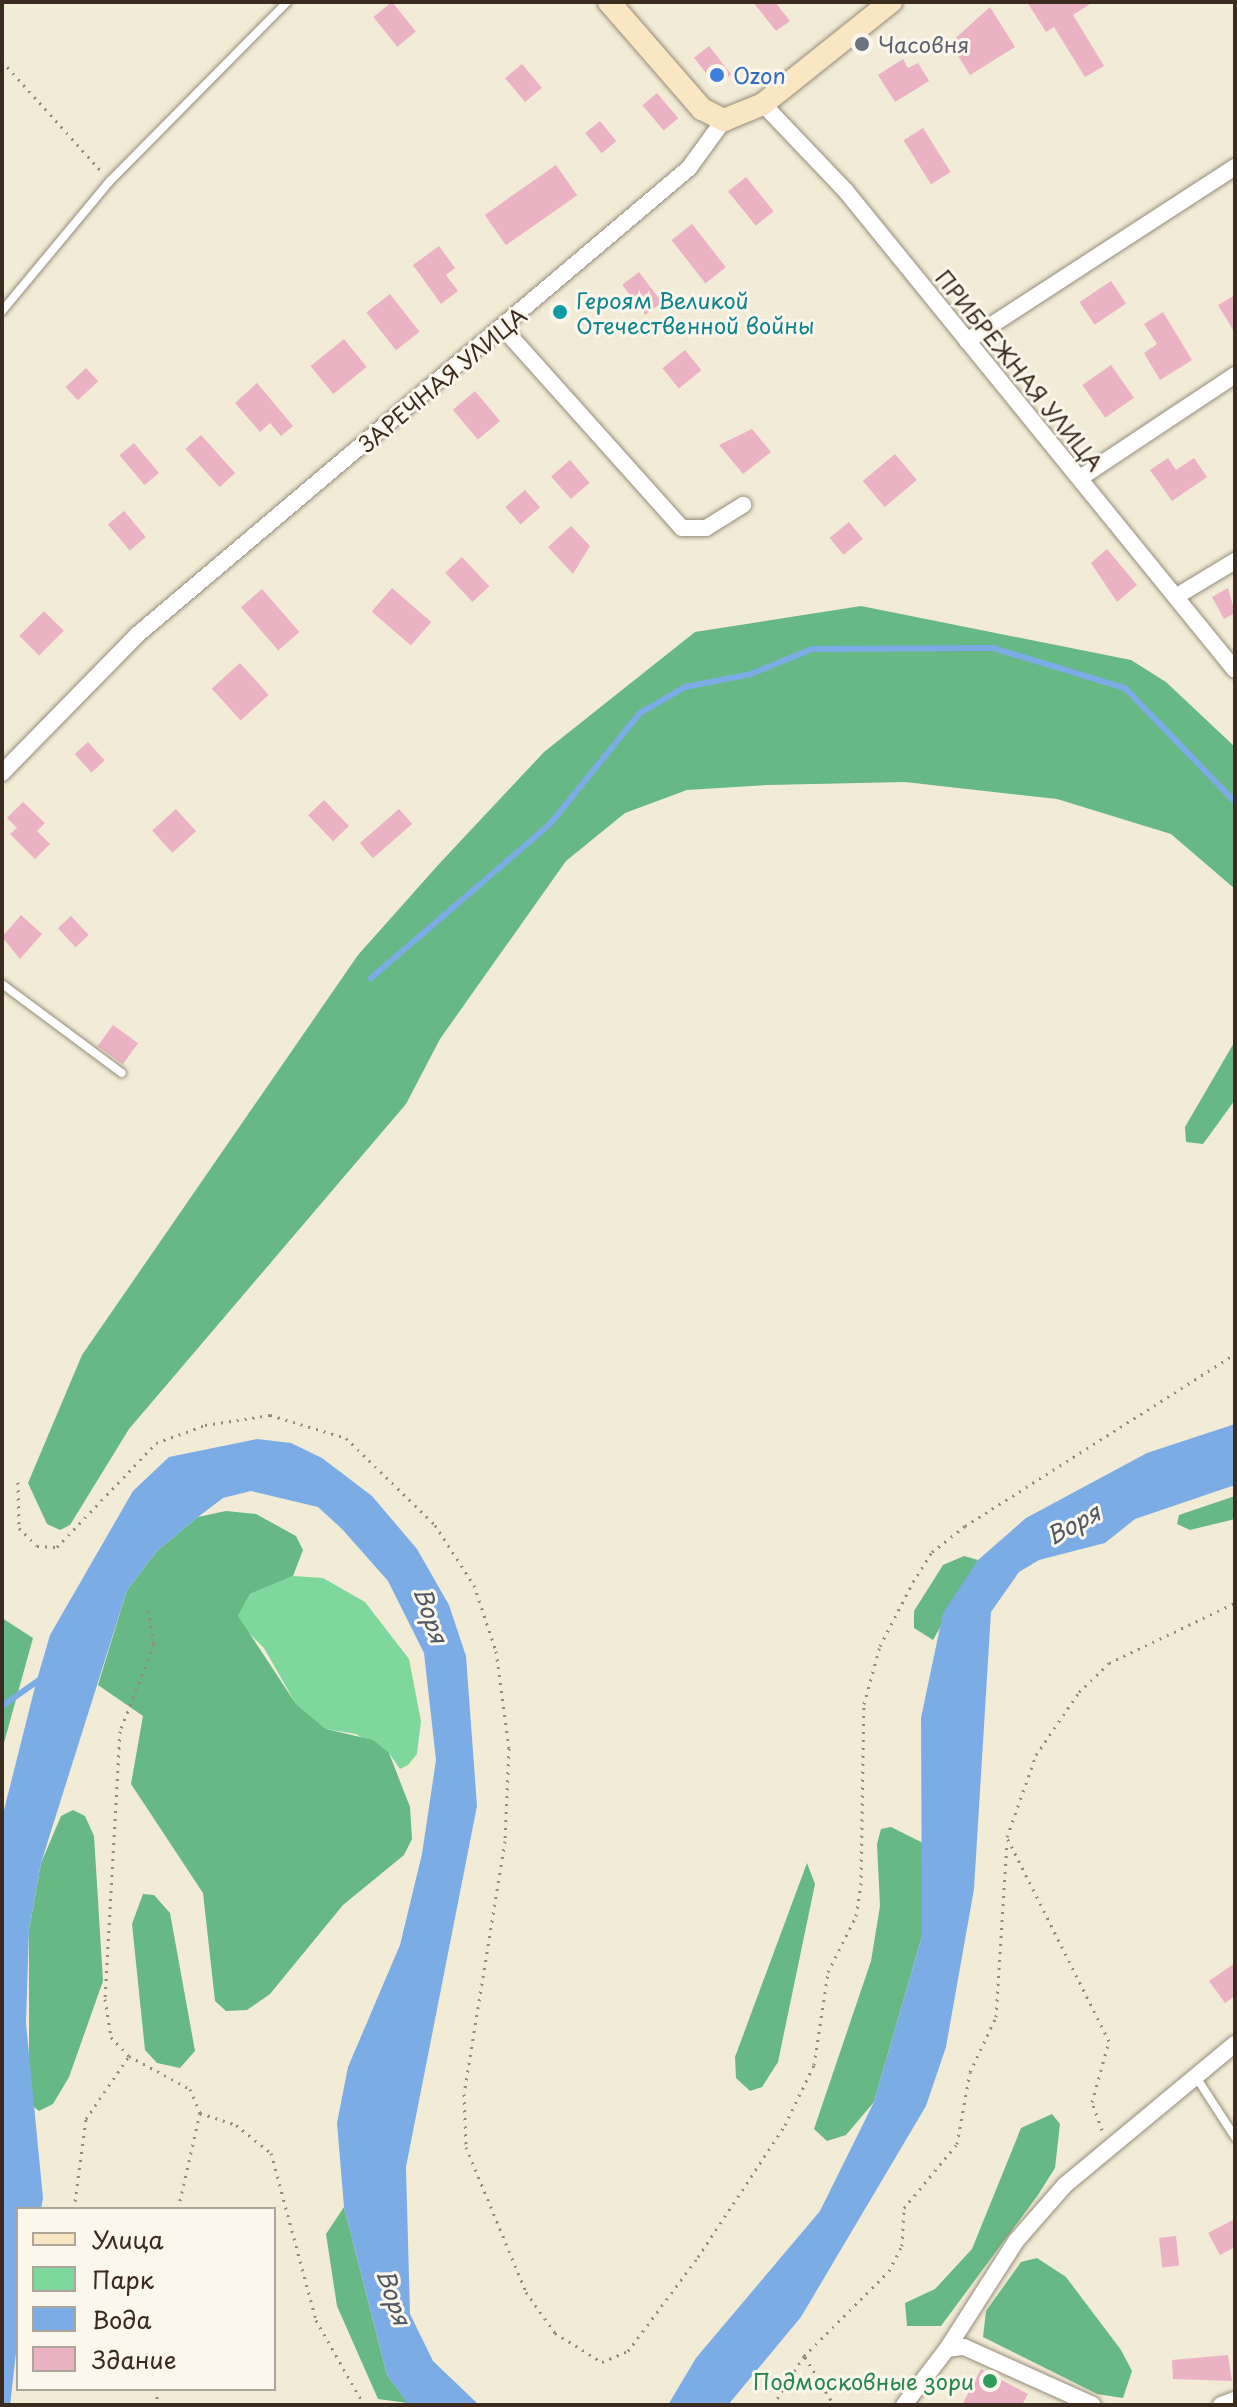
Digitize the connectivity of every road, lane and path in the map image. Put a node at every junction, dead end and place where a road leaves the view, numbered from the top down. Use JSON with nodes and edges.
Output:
{"nodes":[{"id":1,"x":287,"y":2,"type":"edge"},
{"id":2,"x":609,"y":2,"type":"edge"},
{"id":3,"x":891,"y":2,"type":"edge"},
{"id":4,"x":2,"y":61,"type":"edge"},
{"id":5,"x":763,"y":104,"type":"junction"},
{"id":6,"x":724,"y":120,"type":"junction"},
{"id":7,"x":1235,"y":167,"type":"edge"},
{"id":8,"x":110,"y":181,"type":"junction"},
{"id":9,"x":2,"y":311,"type":"edge"},
{"id":10,"x":503,"y":328,"type":"junction"},
{"id":11,"x":967,"y":341,"type":"junction"},
{"id":12,"x":1235,"y":375,"type":"edge"},
{"id":13,"x":1080,"y":478,"type":"junction"},
{"id":14,"x":743,"y":505,"type":"dead end"},
{"id":15,"x":1235,"y":561,"type":"edge"},
{"id":16,"x":1177,"y":596,"type":"junction"},
{"id":17,"x":1235,"y":670,"type":"edge"},
{"id":18,"x":2,"y":773,"type":"edge"},
{"id":19,"x":2,"y":984,"type":"edge"},
{"id":20,"x":122,"y":1073,"type":"dead end"},
{"id":21,"x":1235,"y":1354,"type":"edge"},
{"id":22,"x":18,"y":1482,"type":"dead end"},
{"id":23,"x":1235,"y":1603,"type":"edge"},
{"id":24,"x":148,"y":1610,"type":"dead end"},
{"id":25,"x":1007,"y":1837,"type":"junction"},
{"id":26,"x":1235,"y":2044,"type":"edge"},
{"id":27,"x":129,"y":2056,"type":"junction"},
{"id":28,"x":1194,"y":2074,"type":"junction"},
{"id":29,"x":200,"y":2113,"type":"junction"},
{"id":30,"x":1235,"y":2137,"type":"edge"},
{"id":31,"x":1108,"y":2145,"type":"junction"},
{"id":32,"x":74,"y":2207,"type":"edge"},
{"id":33,"x":178,"y":2207,"type":"edge"},
{"id":34,"x":947,"y":2349,"type":"junction"},
{"id":35,"x":804,"y":2356,"type":"junction"},
{"id":36,"x":1235,"y":2400,"type":"edge"},
{"id":37,"x":364,"y":2405,"type":"edge"},
{"id":38,"x":773,"y":2405,"type":"edge"},
{"id":39,"x":834,"y":2405,"type":"edge"},
{"id":40,"x":904,"y":2405,"type":"edge"},
{"id":41,"x":1093,"y":2405,"type":"edge"},
{"id":42,"x":1221,"y":2405,"type":"edge"}],
"edges":[{"from":1,"to":8,"type":"lane"},
{"from":2,"to":6,"type":"street"},
{"from":3,"to":5,"type":"street"},
{"from":4,"to":8,"type":"path"},
{"from":5,"to":6,"type":"street"},
{"from":5,"to":11,"type":"street","name":"ПРИБРЕЖНАЯ УЛИЦА"},
{"from":6,"to":10,"type":"street","name":"ЗАРЕЧНАЯ УЛИЦА"},
{"from":7,"to":11,"type":"street"},
{"from":8,"to":9,"type":"lane"},
{"from":10,"to":14,"type":"street"},
{"from":10,"to":18,"type":"street","name":"ЗАРЕЧНАЯ УЛИЦА"},
{"from":11,"to":13,"type":"street","name":"ПРИБРЕЖНАЯ УЛИЦА"},
{"from":12,"to":13,"type":"street"},
{"from":13,"to":16,"type":"street","name":"ПРИБРЕЖНАЯ УЛИЦА"},
{"from":15,"to":16,"type":"street"},
{"from":16,"to":17,"type":"street","name":"ПРИБРЕЖНАЯ УЛИЦА"},
{"from":19,"to":20,"type":"lane"},
{"from":21,"to":22,"type":"path"},
{"from":23,"to":25,"type":"path"},
{"from":24,"to":27,"type":"path"},
{"from":25,"to":31,"type":"path"},
{"from":25,"to":35,"type":"path"},
{"from":26,"to":28,"type":"street"},
{"from":27,"to":29,"type":"path"},
{"from":27,"to":32,"type":"path"},
{"from":28,"to":30,"type":"lane"},
{"from":28,"to":31,"type":"street"},
{"from":29,"to":33,"type":"path"},
{"from":29,"to":37,"type":"path"},
{"from":31,"to":34,"type":"street"},
{"from":34,"to":40,"type":"street"},
{"from":34,"to":41,"type":"street"},
{"from":35,"to":38,"type":"path"},
{"from":35,"to":39,"type":"path"},
{"from":36,"to":42,"type":"street"}]}
